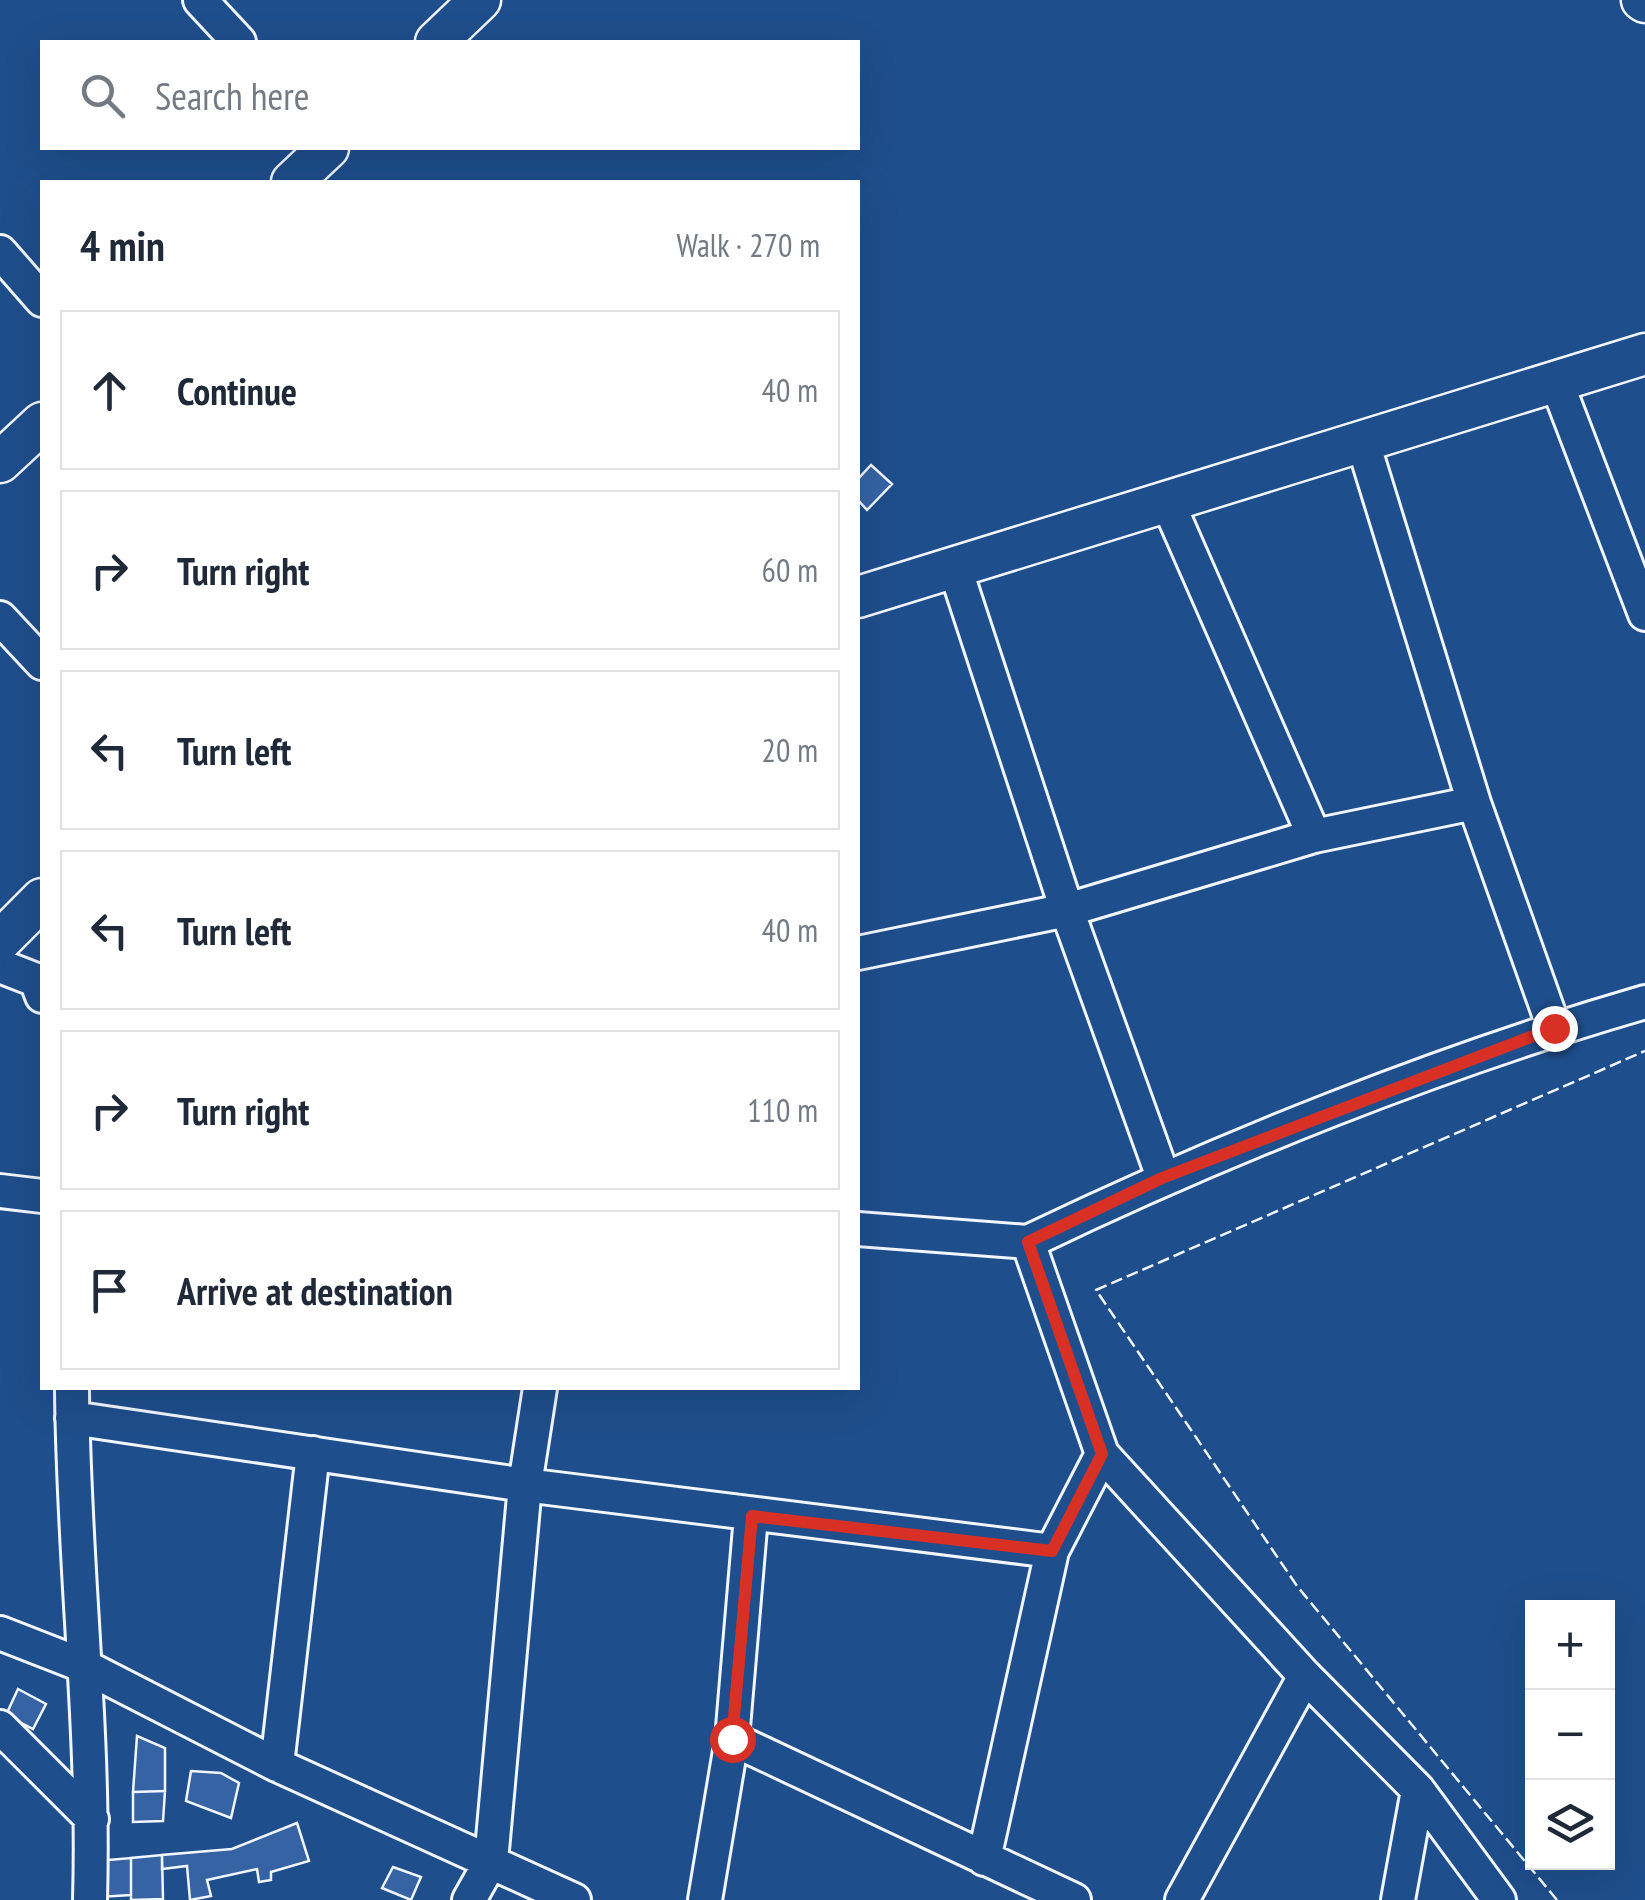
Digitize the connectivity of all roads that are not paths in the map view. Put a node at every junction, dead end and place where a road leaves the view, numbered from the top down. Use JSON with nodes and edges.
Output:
{"nodes":[{"id":1,"x":200,"y":0,"type":"edge"},
{"id":2,"x":480,"y":0,"type":"edge"},
{"id":3,"x":237,"y":40,"type":"edge"},
{"id":4,"x":438,"y":40,"type":"edge"},
{"id":5,"x":326,"y":150,"type":"edge"},
{"id":6,"x":294,"y":180,"type":"edge"},
{"id":7,"x":0,"y":252,"type":"edge"},
{"id":8,"x":40,"y":298,"type":"edge"},
{"id":9,"x":1645,"y":354,"type":"edge"},
{"id":10,"x":1556,"y":381,"type":"junction"},
{"id":11,"x":40,"y":425,"type":"edge"},
{"id":12,"x":1363,"y":443,"type":"junction"},
{"id":13,"x":0,"y":462,"type":"edge"},
{"id":14,"x":1168,"y":503,"type":"junction"},
{"id":15,"x":955,"y":568,"type":"junction"},
{"id":16,"x":860,"y":596,"type":"edge"},
{"id":17,"x":1645,"y":614,"type":"edge"},
{"id":18,"x":0,"y":618,"type":"edge"},
{"id":19,"x":40,"y":661,"type":"edge"},
{"id":20,"x":1474,"y":804,"type":"junction"},
{"id":21,"x":1314,"y":836,"type":"junction"},
{"id":22,"x":40,"y":902,"type":"edge"},
{"id":23,"x":1067,"y":910,"type":"junction"},
{"id":24,"x":0,"y":941,"type":"edge"},
{"id":25,"x":860,"y":954,"type":"edge"},
{"id":26,"x":0,"y":966,"type":"edge"},
{"id":27,"x":40,"y":985,"type":"edge"},
{"id":28,"x":1645,"y":1002,"type":"edge"},
{"id":29,"x":1554,"y":1028,"type":"junction"},
{"id":30,"x":1162,"y":1178,"type":"junction"},
{"id":31,"x":0,"y":1190,"type":"edge"},
{"id":32,"x":40,"y":1196,"type":"edge"},
{"id":33,"x":860,"y":1229,"type":"edge"},
{"id":34,"x":1028,"y":1242,"type":"junction"},
{"id":35,"x":540,"y":1390,"type":"edge"},
{"id":36,"x":72,"y":1403,"type":"edge"},
{"id":37,"x":313,"y":1453,"type":"junction"},
{"id":38,"x":1102,"y":1454,"type":"junction"},
{"id":39,"x":525,"y":1485,"type":"junction"},
{"id":40,"x":752,"y":1516,"type":"junction"},
{"id":41,"x":1052,"y":1551,"type":"junction"},
{"id":42,"x":0,"y":1633,"type":"edge"},
{"id":43,"x":82,"y":1665,"type":"junction"},
{"id":44,"x":1306,"y":1676,"type":"junction"},
{"id":45,"x":0,"y":1727,"type":"edge"},
{"id":46,"x":732,"y":1739,"type":"junction"},
{"id":47,"x":277,"y":1765,"type":"junction"},
{"id":48,"x":1418,"y":1790,"type":"junction"},
{"id":49,"x":92,"y":1819,"type":"junction"},
{"id":50,"x":984,"y":1859,"type":"junction"},
{"id":51,"x":491,"y":1861,"type":"junction"},
{"id":52,"x":90,"y":1900,"type":"edge"},
{"id":53,"x":469,"y":1900,"type":"edge"},
{"id":54,"x":574,"y":1900,"type":"edge"},
{"id":55,"x":705,"y":1900,"type":"edge"},
{"id":56,"x":1074,"y":1900,"type":"edge"},
{"id":57,"x":1182,"y":1900,"type":"edge"},
{"id":58,"x":1398,"y":1900,"type":"edge"},
{"id":59,"x":1498,"y":1900,"type":"edge"}],
"edges":[{"from":1,"to":3,"type":"street"},
{"from":2,"to":4,"type":"street"},
{"from":5,"to":6,"type":"street"},
{"from":7,"to":8,"type":"street"},
{"from":9,"to":10,"type":"street"},
{"from":10,"to":12,"type":"street"},
{"from":10,"to":17,"type":"street"},
{"from":11,"to":13,"type":"street"},
{"from":12,"to":14,"type":"street"},
{"from":12,"to":20,"type":"street"},
{"from":14,"to":15,"type":"street"},
{"from":14,"to":21,"type":"street"},
{"from":15,"to":16,"type":"street"},
{"from":15,"to":23,"type":"street"},
{"from":18,"to":19,"type":"street"},
{"from":20,"to":21,"type":"street"},
{"from":20,"to":29,"type":"street"},
{"from":21,"to":23,"type":"street"},
{"from":22,"to":24,"type":"street"},
{"from":23,"to":25,"type":"street"},
{"from":23,"to":30,"type":"street"},
{"from":26,"to":27,"type":"street"},
{"from":28,"to":29,"type":"street"},
{"from":29,"to":30,"type":"street"},
{"from":30,"to":34,"type":"street"},
{"from":31,"to":32,"type":"street"},
{"from":33,"to":34,"type":"street"},
{"from":34,"to":38,"type":"street"},
{"from":35,"to":39,"type":"street"},
{"from":36,"to":37,"type":"street"},
{"from":36,"to":43,"type":"street"},
{"from":37,"to":39,"type":"street"},
{"from":37,"to":47,"type":"street"},
{"from":38,"to":41,"type":"street"},
{"from":38,"to":44,"type":"street"},
{"from":39,"to":40,"type":"street"},
{"from":39,"to":51,"type":"street"},
{"from":40,"to":41,"type":"street"},
{"from":40,"to":46,"type":"street"},
{"from":41,"to":50,"type":"street"},
{"from":42,"to":43,"type":"street"},
{"from":43,"to":47,"type":"street"},
{"from":43,"to":49,"type":"street"},
{"from":44,"to":48,"type":"street"},
{"from":44,"to":57,"type":"street"},
{"from":45,"to":49,"type":"street"},
{"from":46,"to":50,"type":"street"},
{"from":46,"to":55,"type":"street"},
{"from":47,"to":51,"type":"street"},
{"from":48,"to":58,"type":"street"},
{"from":48,"to":59,"type":"street"},
{"from":49,"to":52,"type":"street"},
{"from":50,"to":56,"type":"street"},
{"from":51,"to":53,"type":"street"},
{"from":51,"to":54,"type":"street"}]}
